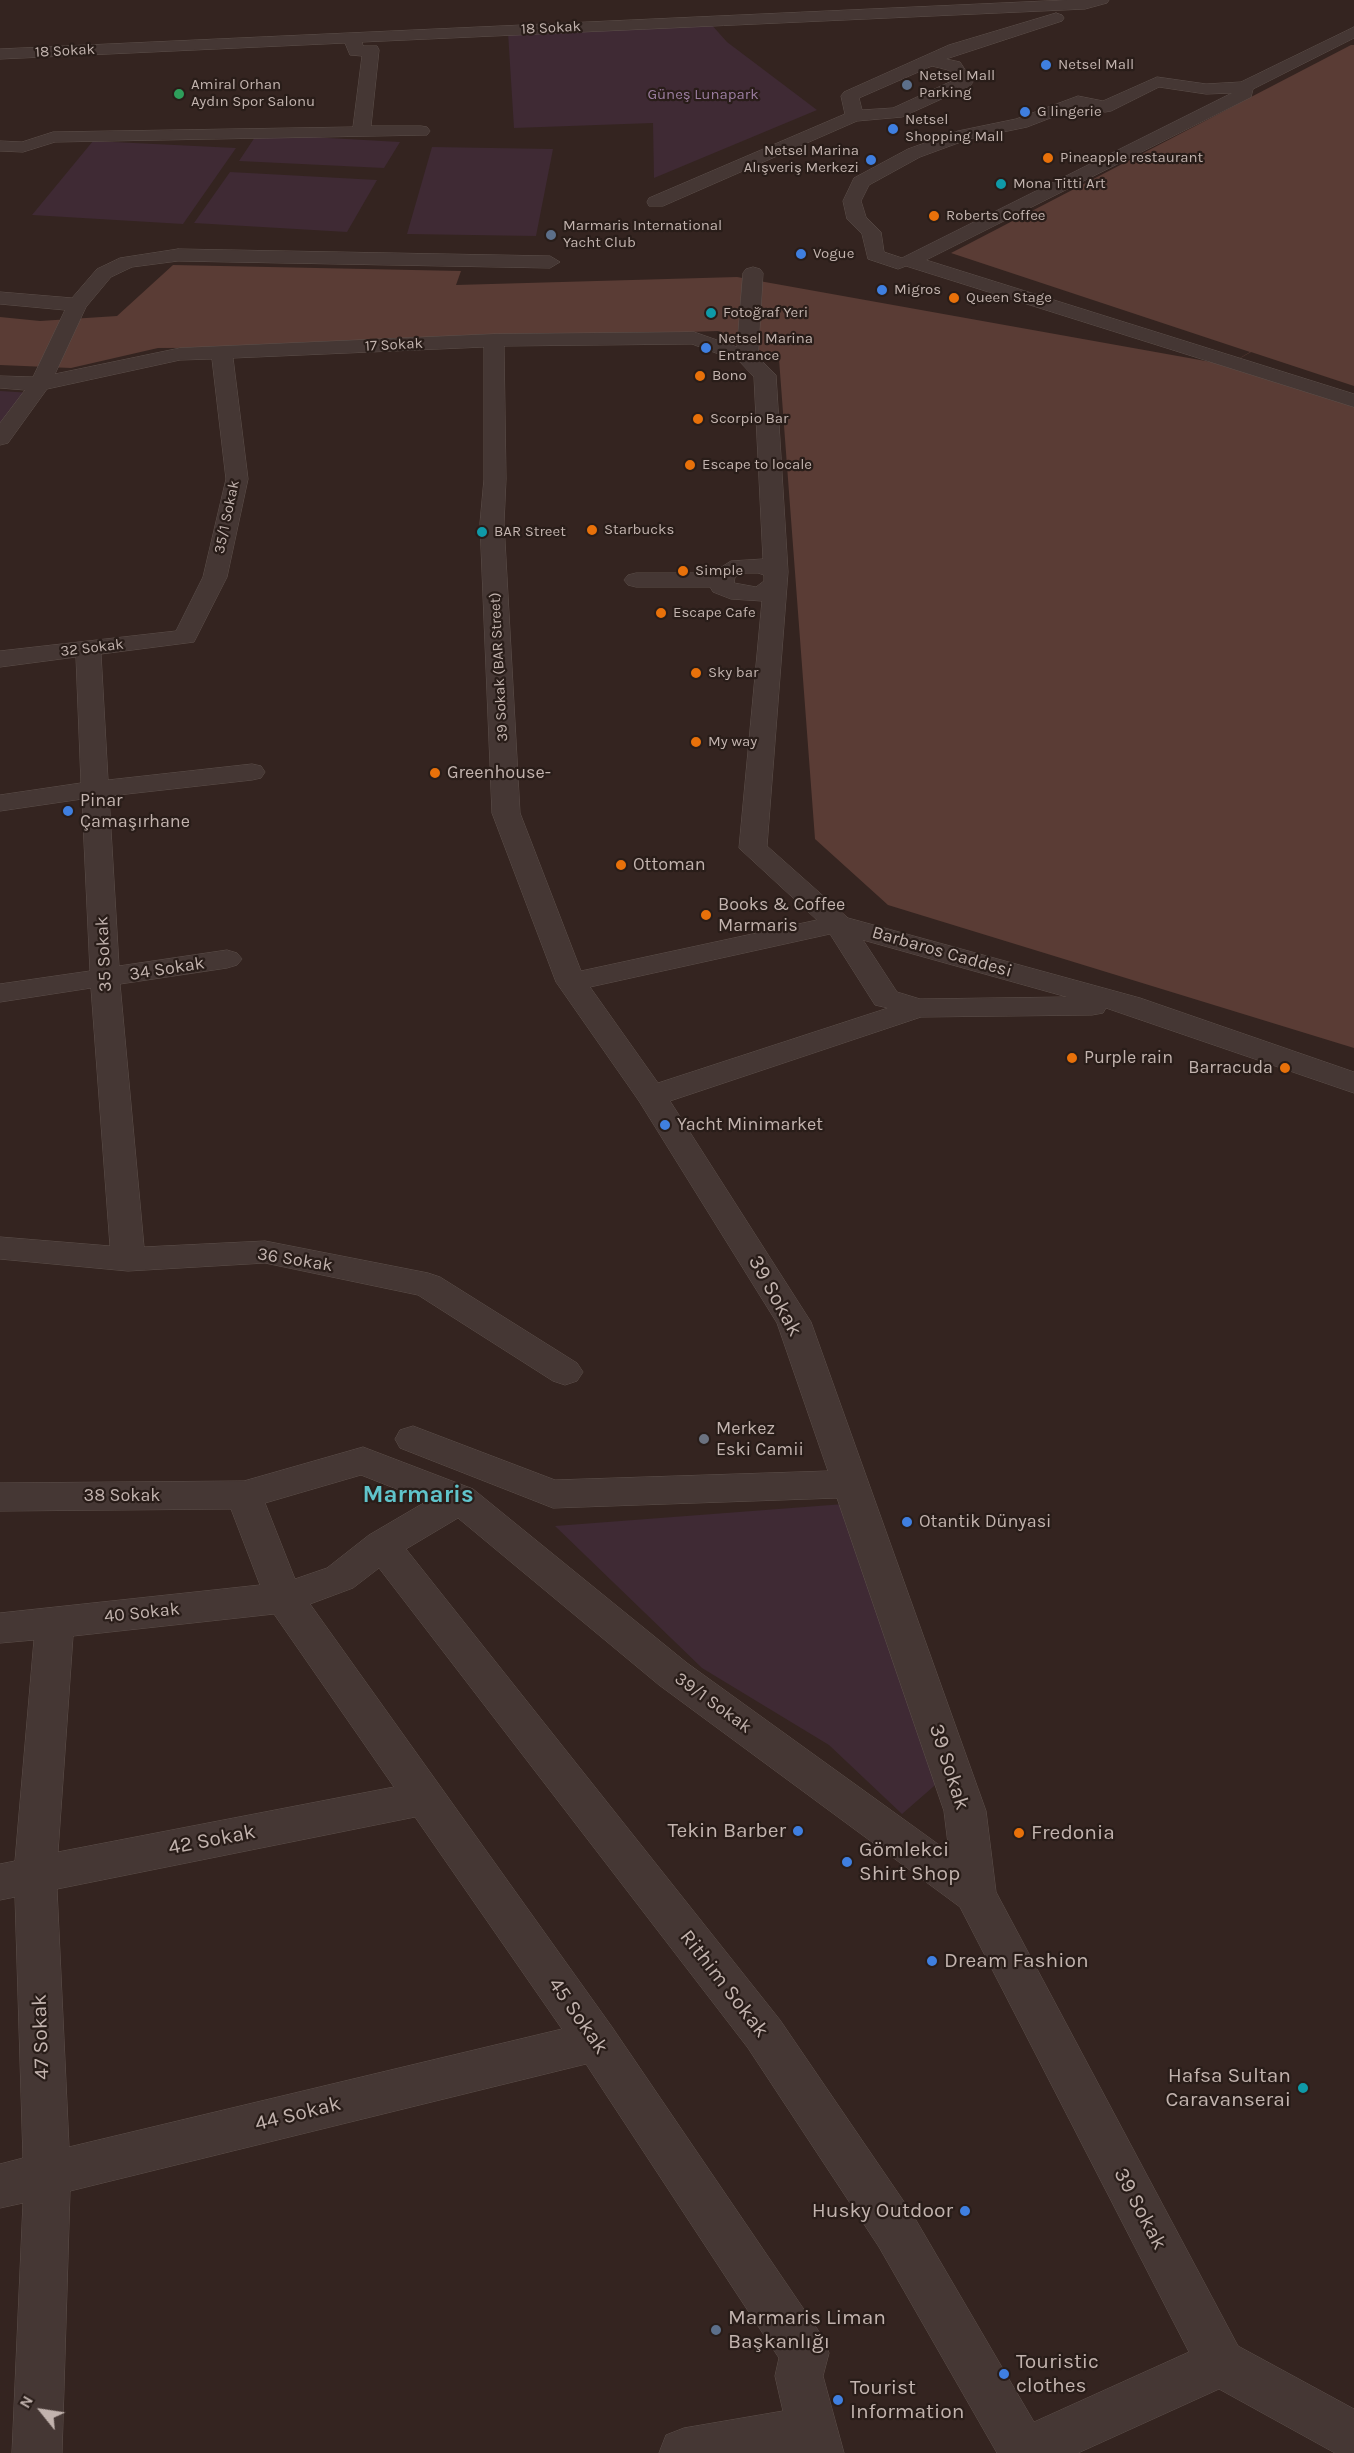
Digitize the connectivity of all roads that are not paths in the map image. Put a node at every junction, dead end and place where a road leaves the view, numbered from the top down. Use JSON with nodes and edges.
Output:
{"nodes":[{"id":1,"x":1101,"y":0,"type":"edge"},
{"id":2,"x":1055,"y":5,"type":"junction"},
{"id":3,"x":1354,"y":32,"type":"edge"},
{"id":4,"x":352,"y":37,"type":"junction"},
{"id":5,"x":0,"y":55,"type":"edge"},
{"id":6,"x":930,"y":60,"type":"junction"},
{"id":7,"x":1244,"y":87,"type":"junction"},
{"id":8,"x":854,"y":116,"type":"junction"},
{"id":9,"x":421,"y":131,"type":"dead end"},
{"id":10,"x":361,"y":132,"type":"junction"},
{"id":11,"x":0,"y":146,"type":"edge"},
{"id":12,"x":656,"y":202,"type":"dead end"},
{"id":13,"x":550,"y":262,"type":"dead end"},
{"id":14,"x":898,"y":263,"type":"dead end"},
{"id":15,"x":753,"y":273,"type":"dead end"},
{"id":16,"x":0,"y":298,"type":"edge"},
{"id":17,"x":75,"y":308,"type":"junction"},
{"id":18,"x":494,"y":340,"type":"junction"},
{"id":19,"x":222,"y":354,"type":"junction"},
{"id":20,"x":747,"y":358,"type":"junction"},
{"id":21,"x":42,"y":378,"type":"junction"},
{"id":22,"x":0,"y":382,"type":"edge"},
{"id":23,"x":1354,"y":401,"type":"edge"},
{"id":24,"x":0,"y":438,"type":"edge"},
{"id":25,"x":776,"y":578,"type":"junction"},
{"id":26,"x":636,"y":580,"type":"dead end"},
{"id":27,"x":185,"y":637,"type":"joint"},
{"id":28,"x":88,"y":648,"type":"junction"},
{"id":29,"x":0,"y":659,"type":"edge"},
{"id":30,"x":252,"y":772,"type":"dead end"},
{"id":31,"x":94,"y":789,"type":"junction"},
{"id":32,"x":0,"y":803,"type":"edge"},
{"id":33,"x":838,"y":924,"type":"junction"},
{"id":34,"x":227,"y":959,"type":"dead end"},
{"id":35,"x":105,"y":980,"type":"junction"},
{"id":36,"x":571,"y":982,"type":"junction"},
{"id":37,"x":0,"y":993,"type":"edge"},
{"id":38,"x":1130,"y":1005,"type":"junction"},
{"id":39,"x":919,"y":1008,"type":"junction"},
{"id":40,"x":1354,"y":1083,"type":"edge"},
{"id":41,"x":651,"y":1096,"type":"junction"},
{"id":42,"x":0,"y":1248,"type":"edge"},
{"id":43,"x":128,"y":1259,"type":"junction"},
{"id":44,"x":565,"y":1372,"type":"dead end"},
{"id":45,"x":413,"y":1439,"type":"dead end"},
{"id":46,"x":852,"y":1484,"type":"junction"},
{"id":47,"x":244,"y":1496,"type":"junction"},
{"id":48,"x":0,"y":1497,"type":"edge"},
{"id":49,"x":460,"y":1499,"type":"junction"},
{"id":50,"x":382,"y":1545,"type":"junction"},
{"id":51,"x":284,"y":1598,"type":"junction"},
{"id":52,"x":54,"y":1622,"type":"junction"},
{"id":53,"x":0,"y":1628,"type":"edge"},
{"id":54,"x":424,"y":1798,"type":"junction"},
{"id":55,"x":18,"y":1878,"type":"edge"},
{"id":56,"x":975,"y":1894,"type":"junction"},
{"id":57,"x":596,"y":2041,"type":"junction"},
{"id":58,"x":47,"y":2175,"type":"junction"},
{"id":59,"x":0,"y":2186,"type":"edge"},
{"id":60,"x":1221,"y":2363,"type":"junction"},
{"id":61,"x":1354,"y":2436,"type":"edge"},
{"id":62,"x":37,"y":2453,"type":"edge"},
{"id":63,"x":684,"y":2453,"type":"edge"},
{"id":64,"x":811,"y":2453,"type":"edge"},
{"id":65,"x":819,"y":2453,"type":"edge"},
{"id":66,"x":1023,"y":2453,"type":"edge"}],
"edges":[{"from":1,"to":2,"type":"street","name":"18 Sokak"},
{"from":2,"to":4,"type":"street","name":"18 Sokak"},
{"from":2,"to":6,"type":"street"},
{"from":3,"to":7,"type":"street"},
{"from":4,"to":5,"type":"street","name":"18 Sokak"},
{"from":4,"to":10,"type":"street"},
{"from":6,"to":8,"type":"street"},
{"from":6,"to":8,"type":"street"},
{"from":7,"to":14,"type":"street"},
{"from":7,"to":23,"type":"street"},
{"from":8,"to":12,"type":"street"},
{"from":9,"to":10,"type":"street"},
{"from":10,"to":11,"type":"street"},
{"from":13,"to":17,"type":"street"},
{"from":15,"to":20,"type":"street"},
{"from":16,"to":17,"type":"street"},
{"from":17,"to":21,"type":"street"},
{"from":18,"to":19,"type":"street","name":"17 Sokak"},
{"from":18,"to":20,"type":"street","name":"17 Sokak"},
{"from":18,"to":36,"type":"street","name":"39 Sokak (BAR Street)"},
{"from":19,"to":21,"type":"street","name":"17 Sokak"},
{"from":19,"to":27,"type":"street","name":"35/1 Sokak"},
{"from":20,"to":25,"type":"street","name":"Barbaros Caddesi"},
{"from":21,"to":22,"type":"street","name":"17 Sokak"},
{"from":21,"to":24,"type":"street"},
{"from":25,"to":26,"type":"street"},
{"from":25,"to":33,"type":"street","name":"Barbaros Caddesi"},
{"from":27,"to":28,"type":"street","name":"32 Sokak"},
{"from":28,"to":29,"type":"street","name":"32 Sokak"},
{"from":28,"to":31,"type":"street","name":"35 Sokak"},
{"from":30,"to":31,"type":"street"},
{"from":31,"to":32,"type":"street"},
{"from":31,"to":35,"type":"street","name":"35 Sokak"},
{"from":33,"to":36,"type":"street"},
{"from":33,"to":38,"type":"street","name":"Barbaros Caddesi"},
{"from":33,"to":39,"type":"street"},
{"from":34,"to":35,"type":"street","name":"34 Sokak"},
{"from":35,"to":37,"type":"street","name":"34 Sokak"},
{"from":35,"to":43,"type":"street","name":"35 Sokak"},
{"from":36,"to":41,"type":"street","name":"39 Sokak"},
{"from":38,"to":39,"type":"street"},
{"from":38,"to":40,"type":"street","name":"Barbaros Caddesi"},
{"from":39,"to":41,"type":"street"},
{"from":41,"to":46,"type":"street","name":"39 Sokak"},
{"from":42,"to":43,"type":"street","name":"36 Sokak"},
{"from":43,"to":44,"type":"street","name":"36 Sokak"},
{"from":45,"to":46,"type":"street"},
{"from":46,"to":56,"type":"street","name":"39 Sokak"},
{"from":47,"to":48,"type":"street","name":"38 Sokak"},
{"from":47,"to":49,"type":"street","name":"38 Sokak"},
{"from":47,"to":51,"type":"street","name":"45 Sokak"},
{"from":49,"to":50,"type":"street","name":"40 Sokak"},
{"from":49,"to":56,"type":"street","name":"39/1 Sokak"},
{"from":50,"to":51,"type":"street","name":"40 Sokak"},
{"from":50,"to":66,"type":"street","name":"Rithim Sokak"},
{"from":51,"to":52,"type":"street","name":"40 Sokak"},
{"from":51,"to":54,"type":"street","name":"45 Sokak"},
{"from":52,"to":53,"type":"street","name":"40 Sokak"},
{"from":52,"to":55,"type":"street","name":"47 Sokak"},
{"from":54,"to":55,"type":"street","name":"42 Sokak"},
{"from":54,"to":57,"type":"street","name":"45 Sokak"},
{"from":55,"to":58,"type":"street","name":"47 Sokak"},
{"from":56,"to":60,"type":"street","name":"39 Sokak"},
{"from":57,"to":58,"type":"street","name":"44 Sokak"},
{"from":57,"to":65,"type":"street","name":"45 Sokak"},
{"from":58,"to":59,"type":"street","name":"44 Sokak"},
{"from":58,"to":62,"type":"street","name":"47 Sokak"},
{"from":60,"to":61,"type":"street"},
{"from":60,"to":66,"type":"street"},
{"from":63,"to":64,"type":"street"}]}
